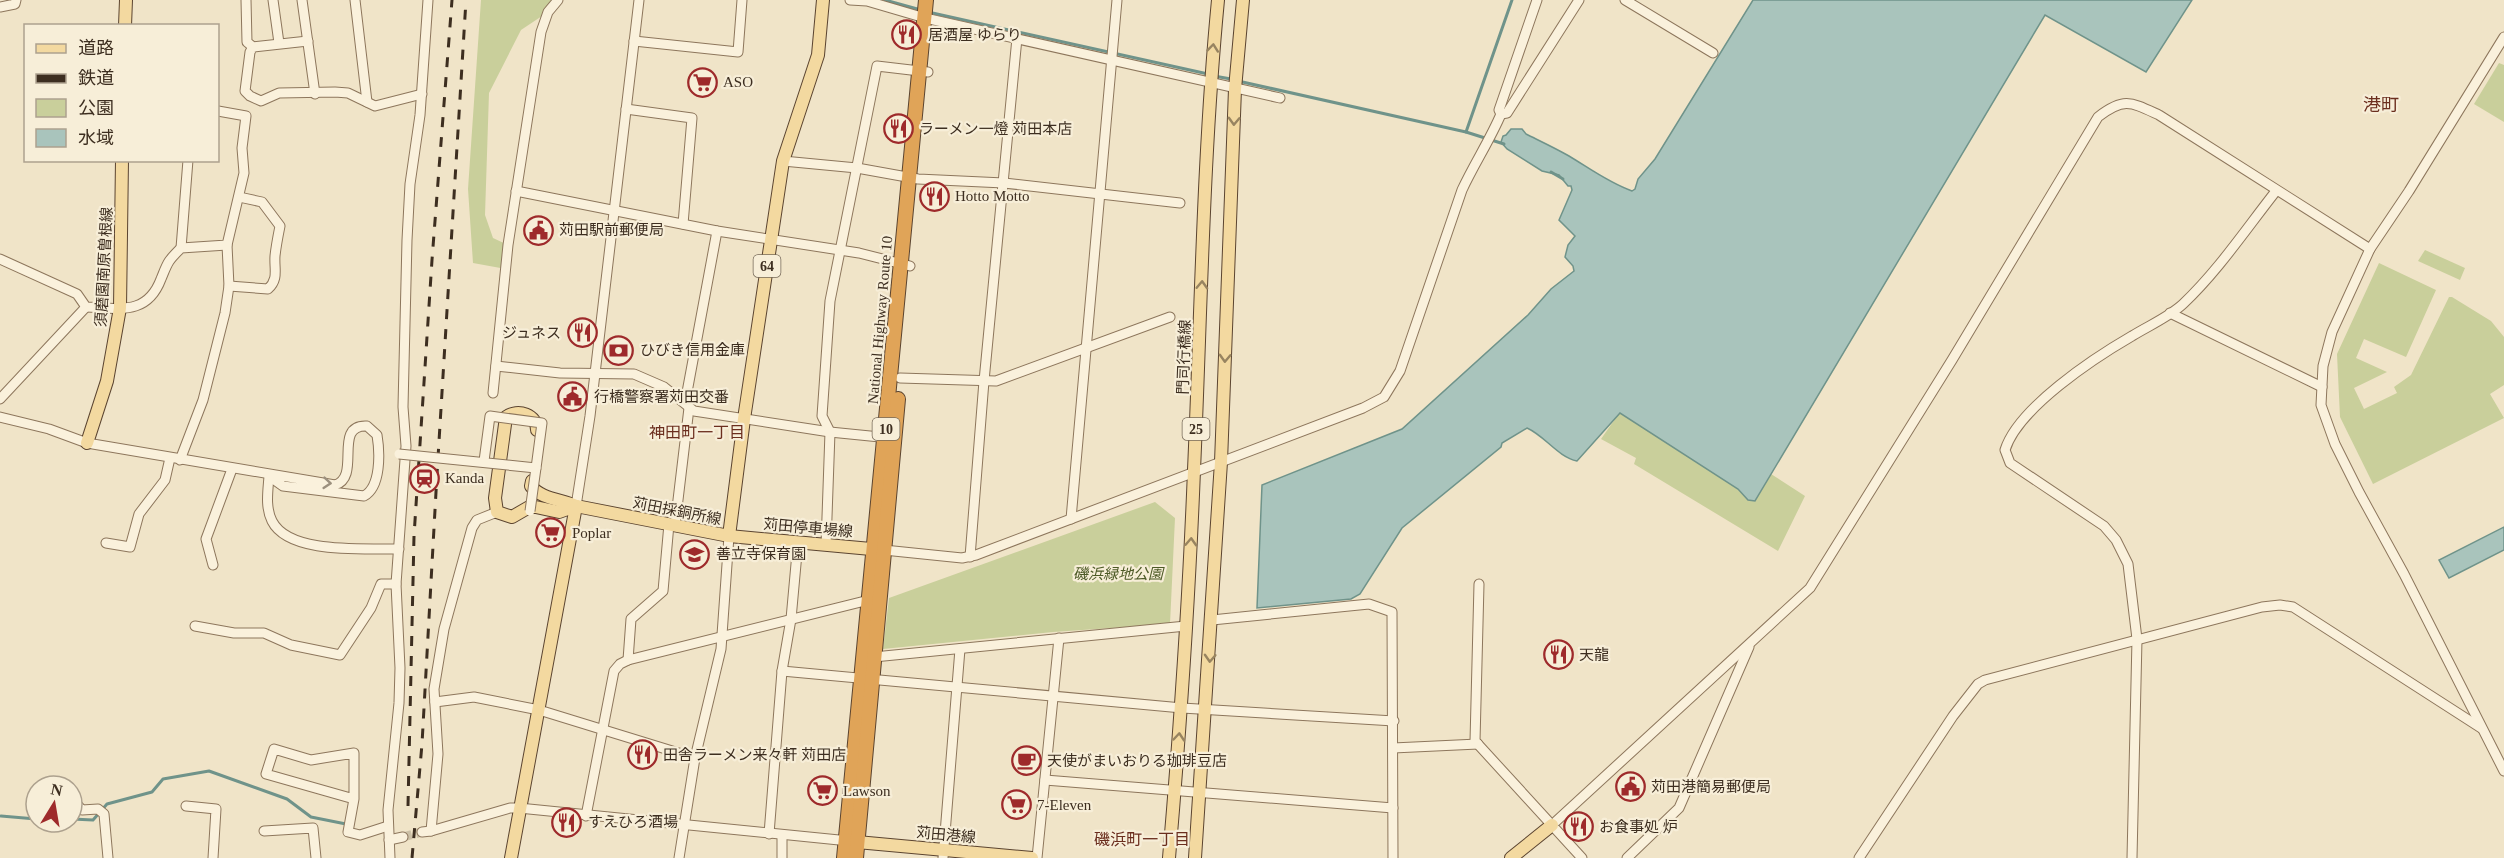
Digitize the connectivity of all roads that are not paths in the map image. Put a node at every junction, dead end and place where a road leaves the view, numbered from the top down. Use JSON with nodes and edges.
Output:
{"nodes":[{"id":1,"x":16,"y":0,"type":"edge"},
{"id":2,"x":126,"y":0,"type":"edge"},
{"id":3,"x":246,"y":0,"type":"edge"},
{"id":4,"x":273,"y":0,"type":"edge"},
{"id":5,"x":302,"y":0,"type":"edge"},
{"id":6,"x":355,"y":0,"type":"edge"},
{"id":7,"x":428,"y":0,"type":"edge"},
{"id":8,"x":558,"y":0,"type":"edge"},
{"id":9,"x":639,"y":0,"type":"edge"},
{"id":10,"x":742,"y":0,"type":"edge"},
{"id":11,"x":822,"y":0,"type":"edge"},
{"id":12,"x":850,"y":0,"type":"edge"},
{"id":13,"x":926,"y":0,"type":"edge"},
{"id":14,"x":935,"y":0,"type":"edge"},
{"id":15,"x":1118,"y":0,"type":"edge"},
{"id":16,"x":1218,"y":0,"type":"edge"},
{"id":17,"x":1243,"y":0,"type":"edge"},
{"id":18,"x":1537,"y":0,"type":"edge"},
{"id":19,"x":1579,"y":0,"type":"edge"},
{"id":20,"x":1625,"y":0,"type":"edge"},
{"id":21,"x":0,"y":7,"type":"edge"},
{"id":22,"x":929,"y":19,"type":"junction"},
{"id":23,"x":125,"y":24,"type":"edge"},
{"id":24,"x":2504,"y":37,"type":"edge"},
{"id":25,"x":1017,"y":38,"type":"junction"},
{"id":26,"x":308,"y":41,"type":"junction"},
{"id":27,"x":634,"y":41,"type":"junction"},
{"id":28,"x":279,"y":43,"type":"junction"},
{"id":29,"x":253,"y":47,"type":"junction"},
{"id":30,"x":1713,"y":53,"type":"dead end"},
{"id":31,"x":1114,"y":59,"type":"junction"},
{"id":32,"x":924,"y":72,"type":"junction"},
{"id":33,"x":1210,"y":84,"type":"junction"},
{"id":34,"x":1235,"y":89,"type":"junction"},
{"id":35,"x":315,"y":94,"type":"junction"},
{"id":36,"x":422,"y":94,"type":"junction"},
{"id":37,"x":1280,"y":98,"type":"dead end"},
{"id":38,"x":367,"y":102,"type":"junction"},
{"id":39,"x":626,"y":109,"type":"junction"},
{"id":40,"x":219,"y":111,"type":"edge"},
{"id":41,"x":1501,"y":114,"type":"junction"},
{"id":42,"x":783,"y":161,"type":"junction"},
{"id":43,"x":122,"y":162,"type":"edge"},
{"id":44,"x":188,"y":162,"type":"edge"},
{"id":45,"x":857,"y":168,"type":"junction"},
{"id":46,"x":913,"y":178,"type":"junction"},
{"id":47,"x":1004,"y":183,"type":"junction"},
{"id":48,"x":516,"y":191,"type":"junction"},
{"id":49,"x":2276,"y":191,"type":"junction"},
{"id":50,"x":1100,"y":194,"type":"junction"},
{"id":51,"x":239,"y":197,"type":"junction"},
{"id":52,"x":1180,"y":202,"type":"dead end"},
{"id":53,"x":614,"y":209,"type":"junction"},
{"id":54,"x":683,"y":224,"type":"junction"},
{"id":55,"x":717,"y":231,"type":"junction"},
{"id":56,"x":772,"y":238,"type":"junction"},
{"id":57,"x":227,"y":245,"type":"junction"},
{"id":58,"x":180,"y":248,"type":"junction"},
{"id":59,"x":2370,"y":249,"type":"junction"},
{"id":60,"x":840,"y":250,"type":"junction"},
{"id":61,"x":0,"y":259,"type":"edge"},
{"id":62,"x":906,"y":265,"type":"junction"},
{"id":63,"x":229,"y":286,"type":"junction"},
{"id":64,"x":86,"y":308,"type":"junction"},
{"id":65,"x":120,"y":308,"type":"junction"},
{"id":66,"x":2170,"y":314,"type":"junction"},
{"id":67,"x":1170,"y":317,"type":"dead end"},
{"id":68,"x":1086,"y":349,"type":"junction"},
{"id":69,"x":496,"y":366,"type":"junction"},
{"id":70,"x":595,"y":373,"type":"junction"},
{"id":71,"x":900,"y":378,"type":"junction"},
{"id":72,"x":984,"y":381,"type":"junction"},
{"id":73,"x":2322,"y":387,"type":"junction"},
{"id":74,"x":493,"y":393,"type":"dead end"},
{"id":75,"x":0,"y":399,"type":"edge"},
{"id":76,"x":687,"y":406,"type":"junction"},
{"id":77,"x":0,"y":417,"type":"edge"},
{"id":78,"x":744,"y":419,"type":"junction"},
{"id":79,"x":830,"y":432,"type":"junction"},
{"id":80,"x":890,"y":438,"type":"junction"},
{"id":81,"x":87,"y":443,"type":"junction"},
{"id":82,"x":399,"y":454,"type":"dead end"},
{"id":83,"x":170,"y":458,"type":"junction"},
{"id":84,"x":180,"y":460,"type":"junction"},
{"id":85,"x":484,"y":461,"type":"junction"},
{"id":86,"x":1221,"y":462,"type":"junction"},
{"id":87,"x":536,"y":468,"type":"junction"},
{"id":88,"x":232,"y":469,"type":"junction"},
{"id":89,"x":1194,"y":472,"type":"junction"},
{"id":90,"x":269,"y":476,"type":"junction"},
{"id":91,"x":576,"y":506,"type":"junction"},
{"id":92,"x":530,"y":511,"type":"dead end"},
{"id":93,"x":497,"y":512,"type":"junction"},
{"id":94,"x":1071,"y":519,"type":"junction"},
{"id":95,"x":672,"y":525,"type":"junction"},
{"id":96,"x":729,"y":536,"type":"junction"},
{"id":97,"x":106,"y":543,"type":"dead end"},
{"id":98,"x":798,"y":543,"type":"junction"},
{"id":99,"x":826,"y":545,"type":"junction"},
{"id":100,"x":399,"y":549,"type":"junction"},
{"id":101,"x":879,"y":549,"type":"junction"},
{"id":102,"x":970,"y":557,"type":"junction"},
{"id":103,"x":213,"y":565,"type":"dead end"},
{"id":104,"x":396,"y":584,"type":"junction"},
{"id":105,"x":1479,"y":584,"type":"dead end"},
{"id":106,"x":875,"y":599,"type":"junction"},
{"id":107,"x":791,"y":619,"type":"junction"},
{"id":108,"x":1212,"y":620,"type":"junction"},
{"id":109,"x":195,"y":626,"type":"dead end"},
{"id":110,"x":1186,"y":626,"type":"junction"},
{"id":111,"x":721,"y":637,"type":"junction"},
{"id":112,"x":1059,"y":638,"type":"junction"},
{"id":113,"x":2137,"y":639,"type":"junction"},
{"id":114,"x":1751,"y":642,"type":"junction"},
{"id":115,"x":960,"y":649,"type":"junction"},
{"id":116,"x":874,"y":657,"type":"junction"},
{"id":117,"x":628,"y":660,"type":"junction"},
{"id":118,"x":782,"y":671,"type":"junction"},
{"id":119,"x":867,"y":678,"type":"junction"},
{"id":120,"x":958,"y":686,"type":"junction"},
{"id":121,"x":1053,"y":696,"type":"junction"},
{"id":122,"x":435,"y":702,"type":"junction"},
{"id":123,"x":1182,"y":708,"type":"junction"},
{"id":124,"x":539,"y":710,"type":"junction"},
{"id":125,"x":1207,"y":710,"type":"junction"},
{"id":126,"x":1394,"y":721,"type":"junction"},
{"id":127,"x":2482,"y":729,"type":"junction"},
{"id":128,"x":603,"y":731,"type":"junction"},
{"id":129,"x":1478,"y":744,"type":"junction"},
{"id":130,"x":1394,"y":748,"type":"junction"},
{"id":131,"x":695,"y":758,"type":"junction"},
{"id":132,"x":2504,"y":771,"type":"edge"},
{"id":133,"x":1045,"y":780,"type":"junction"},
{"id":134,"x":1174,"y":791,"type":"junction"},
{"id":135,"x":1200,"y":793,"type":"junction"},
{"id":136,"x":354,"y":799,"type":"junction"},
{"id":137,"x":186,"y":806,"type":"dead end"},
{"id":138,"x":519,"y":808,"type":"junction"},
{"id":139,"x":1393,"y":808,"type":"junction"},
{"id":140,"x":84,"y":810,"type":"edge"},
{"id":141,"x":586,"y":816,"type":"junction"},
{"id":142,"x":684,"y":825,"type":"junction"},
{"id":143,"x":1552,"y":825,"type":"junction"},
{"id":144,"x":388,"y":826,"type":"junction"},
{"id":145,"x":264,"y":831,"type":"dead end"},
{"id":146,"x":769,"y":834,"type":"junction"},
{"id":147,"x":782,"y":835,"type":"junction"},
{"id":148,"x":403,"y":837,"type":"tunnel mouth"},
{"id":149,"x":389,"y":840,"type":"junction"},
{"id":150,"x":851,"y":842,"type":"junction"},
{"id":151,"x":943,"y":853,"type":"edge"},
{"id":152,"x":108,"y":858,"type":"edge"},
{"id":153,"x":213,"y":858,"type":"edge"},
{"id":154,"x":316,"y":858,"type":"edge"},
{"id":155,"x":390,"y":858,"type":"edge"},
{"id":156,"x":511,"y":858,"type":"edge"},
{"id":157,"x":679,"y":858,"type":"edge"},
{"id":158,"x":782,"y":858,"type":"edge"},
{"id":159,"x":844,"y":858,"type":"edge"},
{"id":160,"x":856,"y":858,"type":"edge"},
{"id":161,"x":1032,"y":858,"type":"edge"},
{"id":162,"x":1037,"y":858,"type":"edge"},
{"id":163,"x":1169,"y":858,"type":"edge"},
{"id":164,"x":1196,"y":858,"type":"edge"},
{"id":165,"x":1393,"y":858,"type":"edge"},
{"id":166,"x":1511,"y":858,"type":"edge"},
{"id":167,"x":1582,"y":858,"type":"edge"},
{"id":168,"x":1627,"y":858,"type":"edge"},
{"id":169,"x":1859,"y":858,"type":"edge"},
{"id":170,"x":2132,"y":858,"type":"edge"}],
"edges":[{"from":1,"to":21,"type":"street"},
{"from":2,"to":23,"type":"main road"},
{"from":3,"to":29,"type":"street"},
{"from":4,"to":28,"type":"street"},
{"from":5,"to":26,"type":"street"},
{"from":6,"to":38,"type":"street"},
{"from":7,"to":36,"type":"street"},
{"from":8,"to":48,"type":"street"},
{"from":9,"to":27,"type":"street"},
{"from":10,"to":27,"type":"street"},
{"from":11,"to":42,"type":"main road","name":"苅田採銅所線","number":"64"},
{"from":12,"to":22,"type":"street"},
{"from":13,"to":22,"type":"highway","name":"National Highway Route 10","number":"10"},
{"from":14,"to":22,"type":"highway","name":"National Highway Route 10","number":"10"},
{"from":15,"to":31,"type":"street"},
{"from":33,"to":16,"type":"main road","name":"門司行橋線","number":"25","one_way":true},
{"from":17,"to":34,"type":"main road","number":"25"},
{"from":18,"to":41,"type":"street"},
{"from":19,"to":41,"type":"street"},
{"from":20,"to":30,"type":"street"},
{"from":22,"to":25,"type":"street"},
{"from":22,"to":32,"type":"highway","name":"National Highway Route 10","number":"10"},
{"from":24,"to":59,"type":"street"},
{"from":25,"to":31,"type":"street"},
{"from":25,"to":47,"type":"street"},
{"from":26,"to":28,"type":"street"},
{"from":26,"to":35,"type":"street"},
{"from":27,"to":39,"type":"street"},
{"from":28,"to":29,"type":"street"},
{"from":29,"to":35,"type":"street"},
{"from":31,"to":33,"type":"street"},
{"from":31,"to":50,"type":"street"},
{"from":32,"to":45,"type":"street"},
{"from":32,"to":46,"type":"highway","name":"National Highway Route 10","number":"10"},
{"from":33,"to":34,"type":"street"},
{"from":89,"to":33,"type":"main road","name":"門司行橋線","number":"25","one_way":true},
{"from":34,"to":37,"type":"street"},
{"from":34,"to":86,"type":"main road","number":"25","one_way":true},
{"from":35,"to":38,"type":"street"},
{"from":36,"to":38,"type":"street"},
{"from":36,"to":100,"type":"street"},
{"from":39,"to":53,"type":"street"},
{"from":39,"to":54,"type":"street"},
{"from":40,"to":51,"type":"street"},
{"from":41,"to":86,"type":"street"},
{"from":42,"to":45,"type":"street"},
{"from":42,"to":56,"type":"main road","name":"苅田採銅所線","number":"64"},
{"from":43,"to":65,"type":"main road","name":"須磨園南原曽根線"},
{"from":44,"to":58,"type":"street"},
{"from":45,"to":46,"type":"street"},
{"from":45,"to":60,"type":"street"},
{"from":46,"to":47,"type":"street"},
{"from":46,"to":62,"type":"highway","name":"National Highway Route 10","number":"10"},
{"from":47,"to":50,"type":"street"},
{"from":47,"to":72,"type":"street"},
{"from":48,"to":53,"type":"street"},
{"from":48,"to":69,"type":"street"},
{"from":49,"to":59,"type":"street"},
{"from":49,"to":66,"type":"street"},
{"from":49,"to":114,"type":"street"},
{"from":50,"to":52,"type":"street"},
{"from":50,"to":68,"type":"street"},
{"from":51,"to":57,"type":"street"},
{"from":51,"to":63,"type":"street"},
{"from":53,"to":54,"type":"street"},
{"from":53,"to":70,"type":"street"},
{"from":54,"to":55,"type":"street"},
{"from":55,"to":56,"type":"street"},
{"from":55,"to":76,"type":"street"},
{"from":56,"to":60,"type":"street"},
{"from":56,"to":78,"type":"main road","name":"苅田採銅所線","number":"64"},
{"from":57,"to":58,"type":"street"},
{"from":57,"to":63,"type":"street"},
{"from":58,"to":65,"type":"street"},
{"from":59,"to":73,"type":"street"},
{"from":60,"to":62,"type":"street"},
{"from":60,"to":79,"type":"street"},
{"from":61,"to":64,"type":"street"},
{"from":62,"to":71,"type":"highway","name":"National Highway Route 10","number":"10"},
{"from":62,"to":80,"type":"highway","name":"National Highway Route 10","number":"10"},
{"from":63,"to":84,"type":"street"},
{"from":64,"to":65,"type":"street"},
{"from":64,"to":75,"type":"street"},
{"from":65,"to":81,"type":"main road","name":"須磨園南原曽根線"},
{"from":66,"to":73,"type":"street"},
{"from":66,"to":113,"type":"street"},
{"from":67,"to":68,"type":"street"},
{"from":68,"to":72,"type":"street"},
{"from":68,"to":94,"type":"street"},
{"from":69,"to":70,"type":"street"},
{"from":69,"to":74,"type":"street"},
{"from":70,"to":76,"type":"street"},
{"from":70,"to":91,"type":"street"},
{"from":71,"to":72,"type":"street"},
{"from":71,"to":80,"type":"highway","name":"National Highway Route 10","number":"10"},
{"from":72,"to":102,"type":"street"},
{"from":73,"to":127,"type":"street"},
{"from":76,"to":78,"type":"street"},
{"from":76,"to":95,"type":"street"},
{"from":77,"to":81,"type":"street"},
{"from":78,"to":79,"type":"street"},
{"from":78,"to":96,"type":"main road","name":"苅田採銅所線","number":"64"},
{"from":79,"to":80,"type":"street"},
{"from":79,"to":99,"type":"street"},
{"from":80,"to":101,"type":"highway","name":"National Highway Route 10","number":"10"},
{"from":81,"to":83,"type":"street"},
{"from":82,"to":85,"type":"street","bridge":true},
{"from":83,"to":84,"type":"street"},
{"from":83,"to":97,"type":"street"},
{"from":84,"to":88,"type":"street"},
{"from":85,"to":87,"type":"street","bridge":true},
{"from":85,"to":87,"type":"street","bridge":true},
{"from":86,"to":89,"type":"street"},
{"from":86,"to":108,"type":"main road","number":"25"},
{"from":87,"to":92,"type":"street","bridge":true},
{"from":88,"to":90,"type":"street"},
{"from":88,"to":103,"type":"street"},
{"from":89,"to":94,"type":"street"},
{"from":110,"to":89,"type":"main road","name":"門司行橋線","number":"25","one_way":true},
{"from":90,"to":90,"type":"street","one_way":true},
{"from":90,"to":100,"type":"street"},
{"from":91,"to":93,"type":"main road"},
{"from":91,"to":93,"type":"main road"},
{"from":91,"to":95,"type":"main road","name":"苅田採銅所線"},
{"from":91,"to":124,"type":"main road"},
{"from":93,"to":122,"type":"street"},
{"from":94,"to":102,"type":"street"},
{"from":95,"to":96,"type":"main road","name":"苅田採銅所線"},
{"from":95,"to":117,"type":"street"},
{"from":96,"to":98,"type":"main road","name":"苅田停車場線"},
{"from":96,"to":111,"type":"street"},
{"from":98,"to":99,"type":"main road","name":"苅田停車場線"},
{"from":98,"to":107,"type":"street"},
{"from":99,"to":101,"type":"main road","name":"苅田停車場線"},
{"from":100,"to":104,"type":"street"},
{"from":101,"to":102,"type":"street"},
{"from":101,"to":106,"type":"highway","name":"National Highway Route 10","number":"10"},
{"from":104,"to":109,"type":"street"},
{"from":104,"to":144,"type":"street"},
{"from":105,"to":129,"type":"street"},
{"from":106,"to":107,"type":"street"},
{"from":106,"to":116,"type":"highway","name":"National Highway Route 10","number":"10"},
{"from":106,"to":119,"type":"highway","name":"National Highway Route 10","number":"10"},
{"from":107,"to":111,"type":"street"},
{"from":107,"to":118,"type":"street"},
{"from":108,"to":125,"type":"main road","number":"25","one_way":true},
{"from":108,"to":126,"type":"street"},
{"from":110,"to":112,"type":"street"},
{"from":110,"to":123,"type":"main road","name":"門司行橋線","number":"25"},
{"from":111,"to":117,"type":"street"},
{"from":111,"to":131,"type":"street"},
{"from":112,"to":115,"type":"street"},
{"from":112,"to":121,"type":"street"},
{"from":113,"to":127,"type":"street"},
{"from":113,"to":169,"type":"street"},
{"from":113,"to":170,"type":"street"},
{"from":114,"to":143,"type":"street"},
{"from":114,"to":168,"type":"street"},
{"from":115,"to":116,"type":"street"},
{"from":115,"to":120,"type":"street"},
{"from":116,"to":119,"type":"highway","name":"National Highway Route 10","number":"10"},
{"from":117,"to":128,"type":"street"},
{"from":118,"to":119,"type":"street"},
{"from":118,"to":146,"type":"street"},
{"from":119,"to":120,"type":"street"},
{"from":119,"to":150,"type":"highway","name":"National Highway Route 10","number":"10"},
{"from":120,"to":121,"type":"street"},
{"from":120,"to":151,"type":"street"},
{"from":121,"to":123,"type":"street"},
{"from":121,"to":133,"type":"street"},
{"from":122,"to":124,"type":"street"},
{"from":122,"to":138,"type":"street"},
{"from":123,"to":125,"type":"street"},
{"from":134,"to":123,"type":"main road","name":"門司行橋線","number":"25","one_way":true},
{"from":124,"to":128,"type":"street"},
{"from":124,"to":138,"type":"main road"},
{"from":125,"to":126,"type":"street"},
{"from":125,"to":135,"type":"main road","number":"25"},
{"from":126,"to":130,"type":"street"},
{"from":127,"to":132,"type":"street"},
{"from":128,"to":131,"type":"street"},
{"from":128,"to":141,"type":"street"},
{"from":129,"to":130,"type":"street"},
{"from":129,"to":143,"type":"street"},
{"from":130,"to":139,"type":"street"},
{"from":131,"to":142,"type":"street"},
{"from":133,"to":134,"type":"street"},
{"from":133,"to":162,"type":"street"},
{"from":134,"to":135,"type":"street"},
{"from":134,"to":163,"type":"main road","name":"門司行橋線","number":"25"},
{"from":135,"to":139,"type":"street"},
{"from":135,"to":164,"type":"main road","number":"25"},
{"from":136,"to":136,"type":"street"},
{"from":136,"to":144,"type":"street"},
{"from":137,"to":153,"type":"street"},
{"from":138,"to":141,"type":"street"},
{"from":138,"to":156,"type":"main road"},
{"from":139,"to":165,"type":"street"},
{"from":140,"to":152,"type":"street"},
{"from":141,"to":142,"type":"street"},
{"from":142,"to":146,"type":"street"},
{"from":142,"to":157,"type":"street"},
{"from":143,"to":166,"type":"main road"},
{"from":143,"to":167,"type":"street"},
{"from":144,"to":149,"type":"street"},
{"from":145,"to":154,"type":"street"},
{"from":146,"to":147,"type":"street"},
{"from":147,"to":150,"type":"street"},
{"from":147,"to":158,"type":"street"},
{"from":148,"to":149,"type":"street"},
{"from":149,"to":155,"type":"street"},
{"from":150,"to":151,"type":"main road","name":"苅田港線"},
{"from":150,"to":159,"type":"highway","name":"National Highway Route 10","number":"10"},
{"from":150,"to":160,"type":"highway","name":"National Highway Route 10","number":"10"},
{"from":151,"to":161,"type":"main road","name":"苅田港線"}]}
